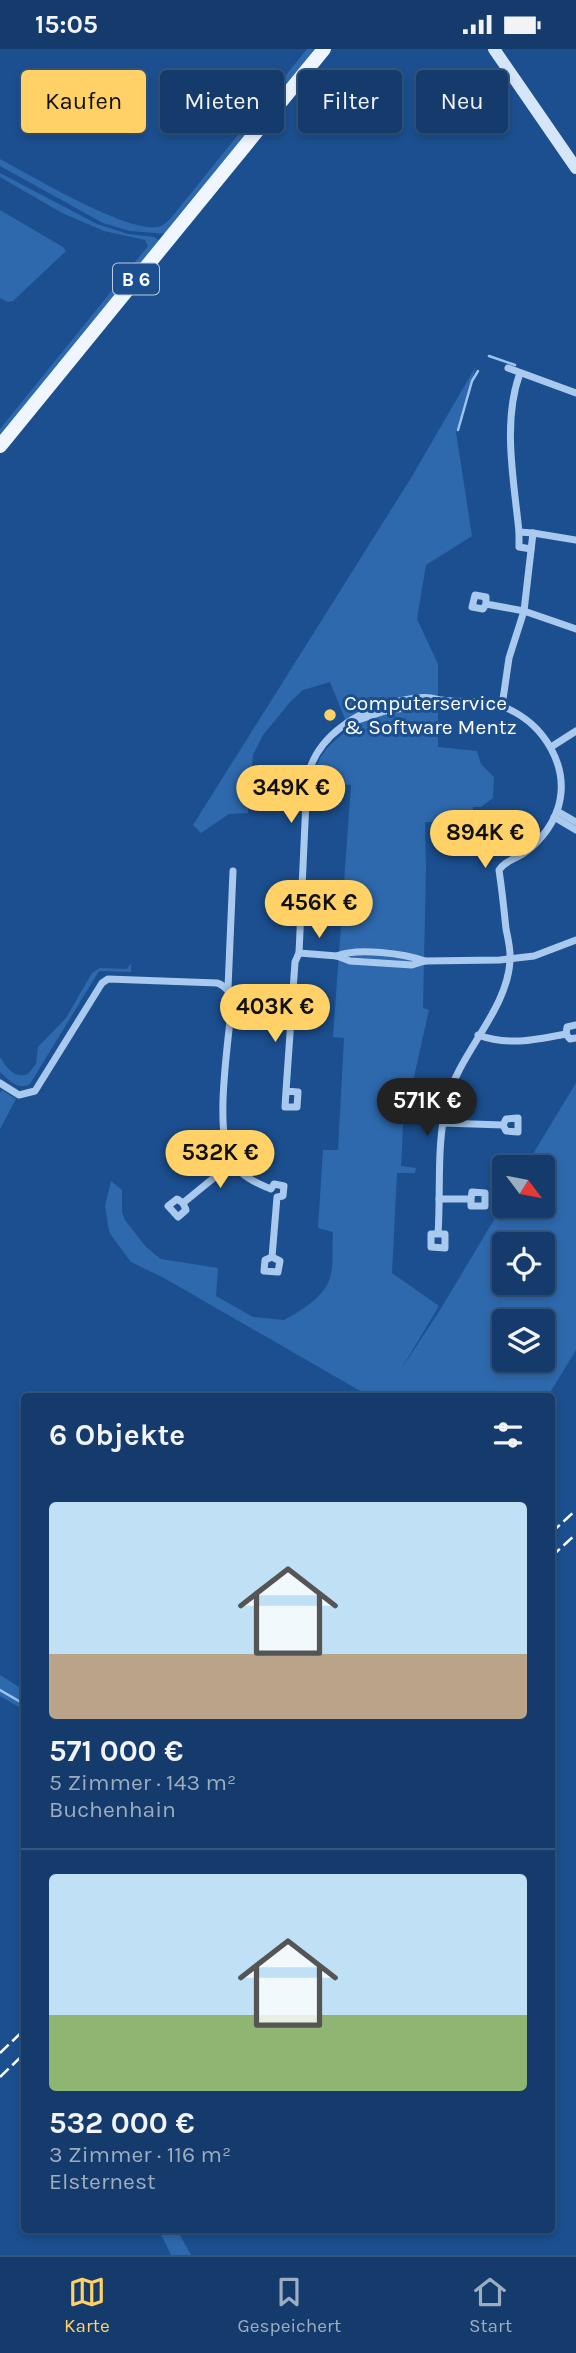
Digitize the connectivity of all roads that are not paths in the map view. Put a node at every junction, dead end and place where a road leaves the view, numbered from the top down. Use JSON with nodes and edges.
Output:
{"nodes":[{"id":1,"x":324,"y":49,"type":"edge"},
{"id":2,"x":494,"y":49,"type":"edge"},
{"id":3,"x":576,"y":168,"type":"edge"},
{"id":4,"x":508,"y":368,"type":"dead end"},
{"id":5,"x":520,"y":373,"type":"junction"},
{"id":6,"x":576,"y":393,"type":"edge"},
{"id":7,"x":0,"y":446,"type":"edge"},
{"id":8,"x":519,"y":532,"type":"junction"},
{"id":9,"x":533,"y":533,"type":"junction"},
{"id":10,"x":576,"y":540,"type":"edge"},
{"id":11,"x":531,"y":549,"type":"junction"},
{"id":12,"x":486,"y":604,"type":"dead end"},
{"id":13,"x":524,"y":611,"type":"junction"},
{"id":14,"x":576,"y":629,"type":"edge"},
{"id":15,"x":502,"y":706,"type":"junction"},
{"id":16,"x":576,"y":731,"type":"edge"},
{"id":17,"x":551,"y":747,"type":"junction"},
{"id":18,"x":556,"y":814,"type":"junction"},
{"id":19,"x":576,"y":822,"type":"edge"},
{"id":20,"x":576,"y":830,"type":"edge"},
{"id":21,"x":233,"y":871,"type":"dead end"},
{"id":22,"x":576,"y":940,"type":"edge"},
{"id":23,"x":299,"y":953,"type":"junction"},
{"id":24,"x":511,"y":959,"type":"junction"},
{"id":25,"x":229,"y":992,"type":"junction"},
{"id":26,"x":292,"y":998,"type":"junction"},
{"id":27,"x":576,"y":1025,"type":"edge"},
{"id":28,"x":566,"y":1034,"type":"junction"},
{"id":29,"x":478,"y":1035,"type":"junction"},
{"id":30,"x":576,"y":1038,"type":"edge"},
{"id":31,"x":0,"y":1083,"type":"edge"},
{"id":32,"x":286,"y":1091,"type":"dead end"},
{"id":33,"x":443,"y":1123,"type":"junction"},
{"id":34,"x":503,"y":1125,"type":"dead end"},
{"id":35,"x":232,"y":1163,"type":"junction"},
{"id":36,"x":271,"y":1189,"type":"junction"},
{"id":37,"x":277,"y":1197,"type":"junction"},
{"id":38,"x":439,"y":1199,"type":"junction"},
{"id":39,"x":471,"y":1199,"type":"dead end"},
{"id":40,"x":183,"y":1203,"type":"dead end"},
{"id":41,"x":438,"y":1234,"type":"dead end"},
{"id":42,"x":272,"y":1257,"type":"dead end"}],
"edges":[{"from":1,"to":7,"type":"main road","number":"B 6"},
{"from":2,"to":3,"type":"main road"},
{"from":4,"to":5,"type":"street"},
{"from":5,"to":6,"type":"street"},
{"from":5,"to":8,"type":"street"},
{"from":8,"to":9,"type":"street"},
{"from":8,"to":11,"type":"street"},
{"from":9,"to":10,"type":"street"},
{"from":9,"to":11,"type":"street"},
{"from":11,"to":13,"type":"street"},
{"from":12,"to":13,"type":"street"},
{"from":13,"to":14,"type":"street"},
{"from":13,"to":15,"type":"street"},
{"from":15,"to":17,"type":"street"},
{"from":15,"to":23,"type":"street"},
{"from":16,"to":17,"type":"street"},
{"from":17,"to":18,"type":"street"},
{"from":18,"to":19,"type":"street"},
{"from":18,"to":20,"type":"street"},
{"from":18,"to":24,"type":"street"},
{"from":21,"to":25,"type":"street"},
{"from":22,"to":24,"type":"street"},
{"from":23,"to":24,"type":"street"},
{"from":23,"to":26,"type":"street"},
{"from":24,"to":29,"type":"street"},
{"from":25,"to":26,"type":"street"},
{"from":25,"to":31,"type":"street"},
{"from":25,"to":35,"type":"street"},
{"from":26,"to":32,"type":"street"},
{"from":27,"to":28,"type":"street"},
{"from":28,"to":29,"type":"street"},
{"from":28,"to":30,"type":"street"},
{"from":29,"to":33,"type":"street"},
{"from":33,"to":34,"type":"street"},
{"from":33,"to":38,"type":"street"},
{"from":35,"to":36,"type":"street"},
{"from":35,"to":40,"type":"street"},
{"from":36,"to":37,"type":"street"},
{"from":36,"to":37,"type":"street"},
{"from":37,"to":42,"type":"street"},
{"from":38,"to":39,"type":"street"},
{"from":38,"to":41,"type":"street"}]}
